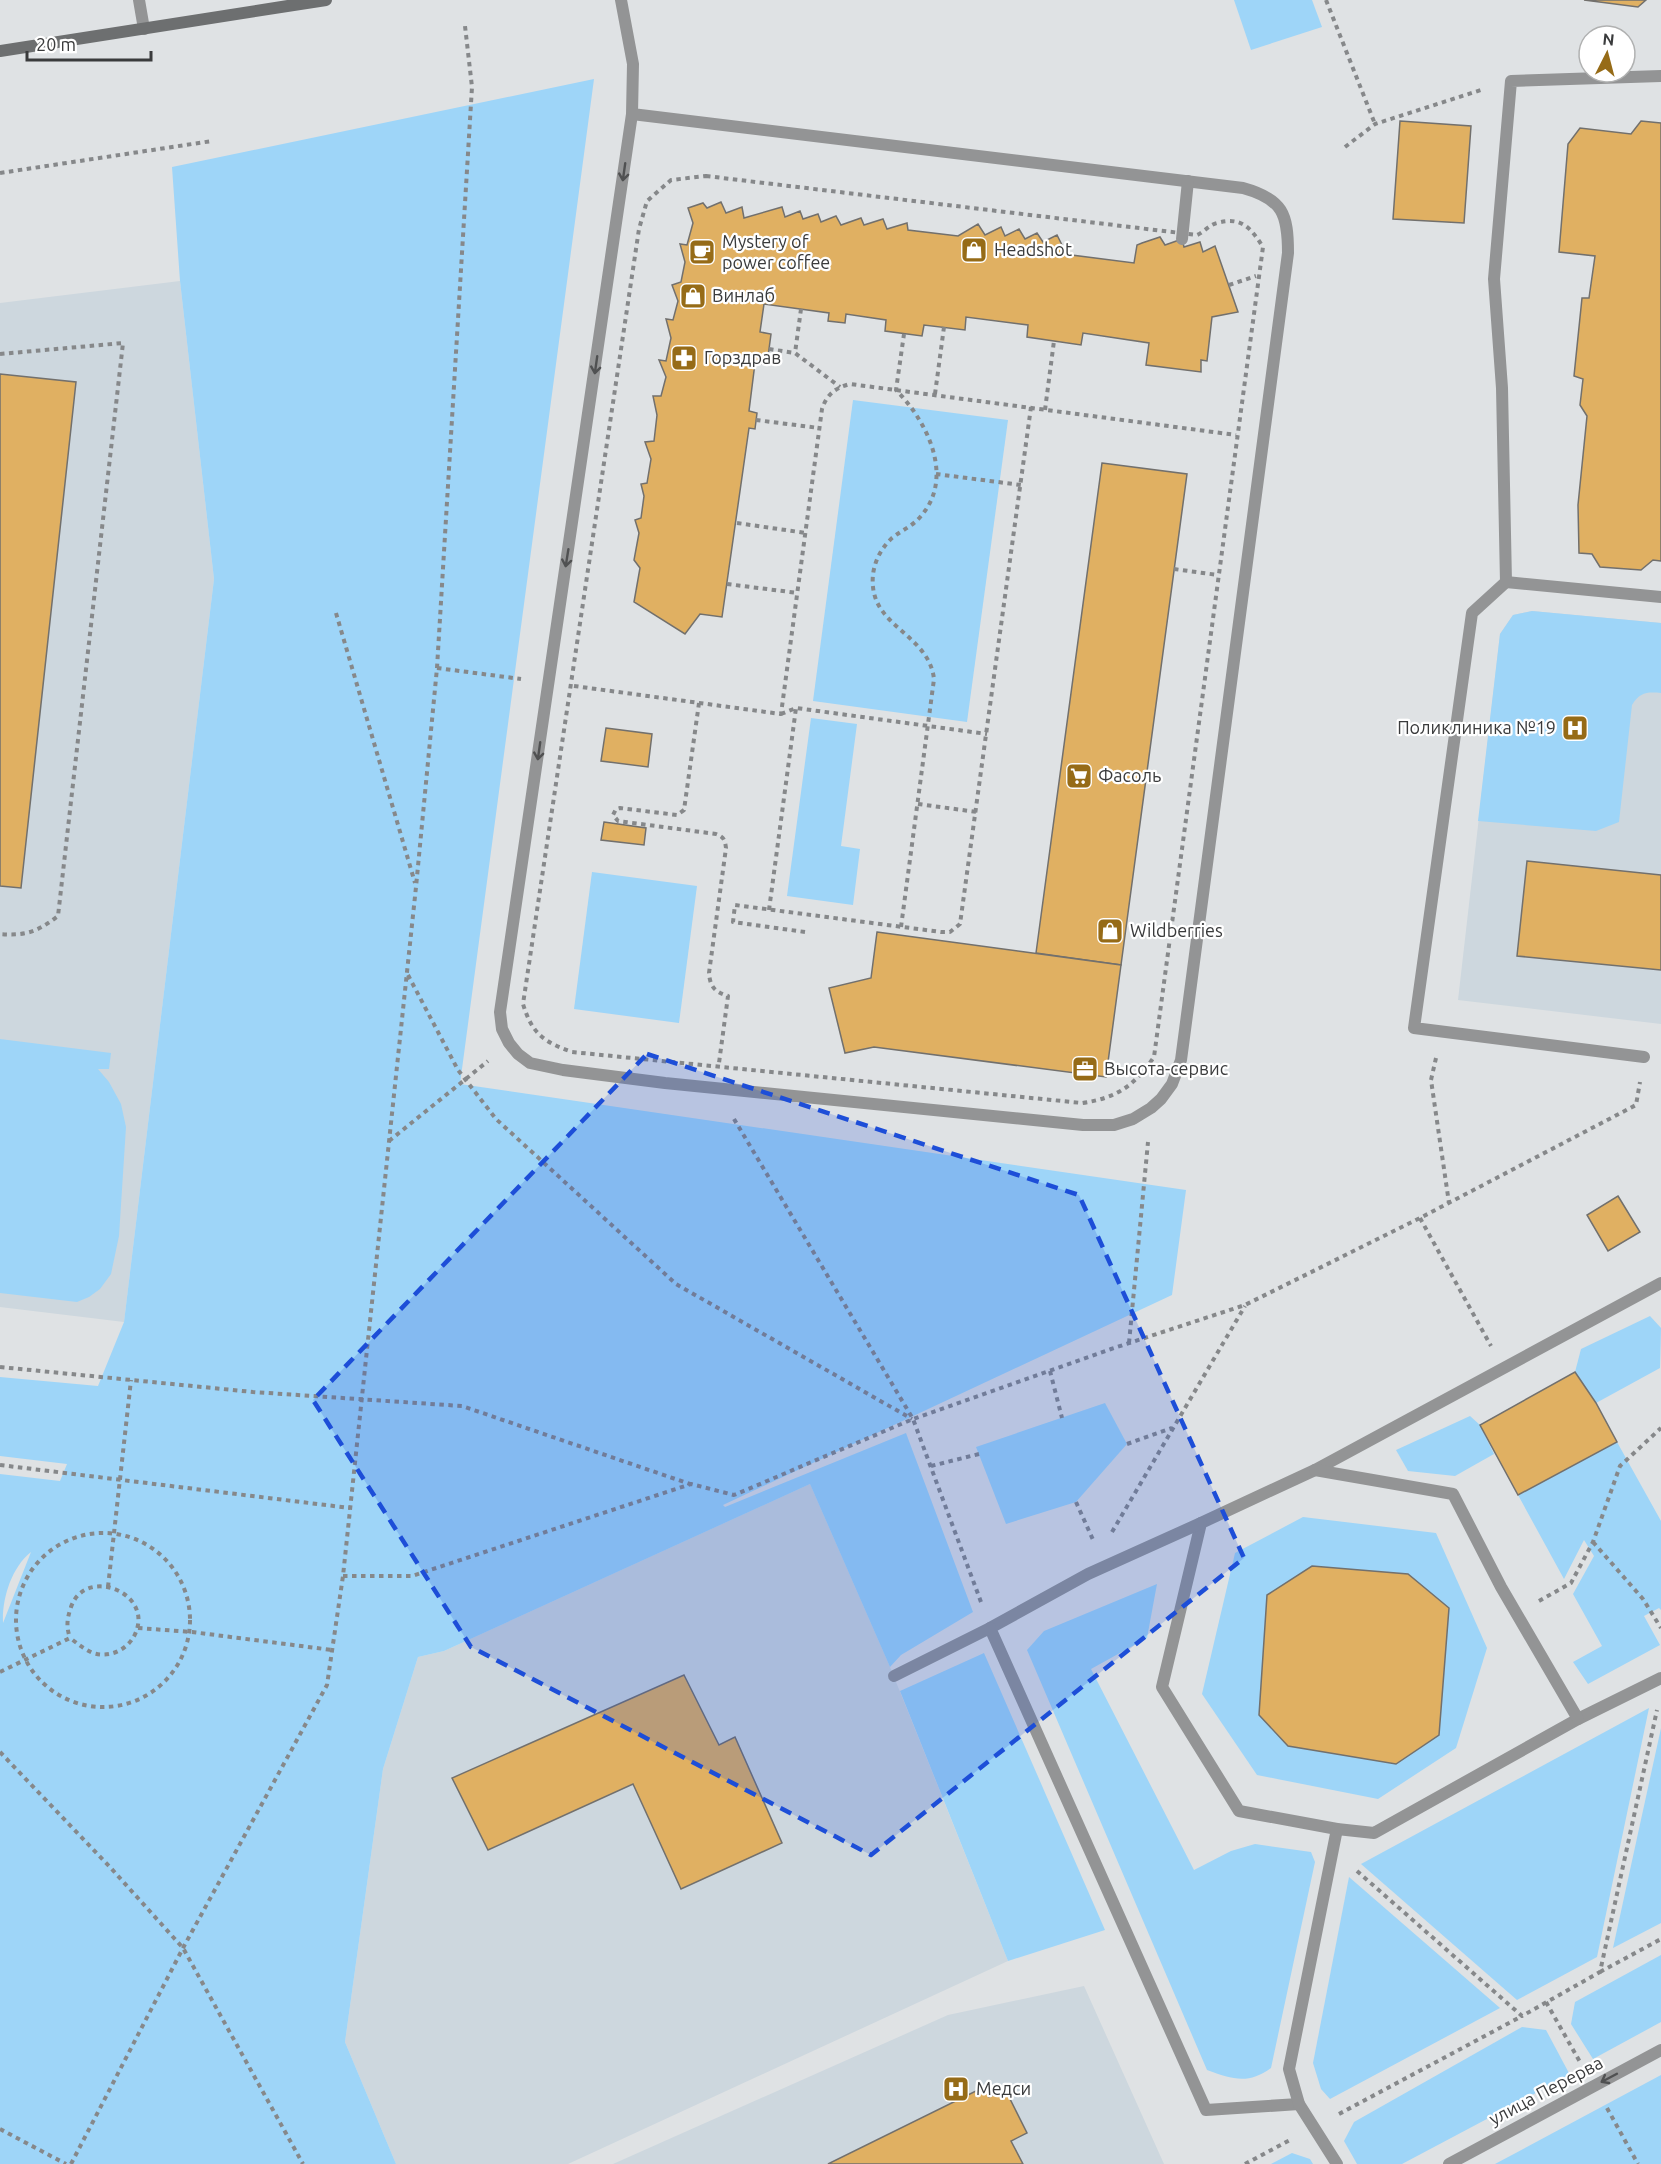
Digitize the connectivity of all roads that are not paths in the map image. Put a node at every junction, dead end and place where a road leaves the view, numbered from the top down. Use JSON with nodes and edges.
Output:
{"nodes":[{"id":1,"x":139,"y":0,"type":"edge"},
{"id":2,"x":326,"y":0,"type":"edge"},
{"id":3,"x":621,"y":0,"type":"edge"},
{"id":4,"x":308,"y":2,"type":"edge"},
{"id":5,"x":144,"y":29,"type":"junction"},
{"id":6,"x":0,"y":51,"type":"edge"},
{"id":7,"x":1661,"y":76,"type":"edge"},
{"id":8,"x":632,"y":114,"type":"junction"},
{"id":9,"x":1188,"y":181,"type":"junction"},
{"id":10,"x":1182,"y":236,"type":"road end"},
{"id":11,"x":1506,"y":582,"type":"junction"},
{"id":12,"x":1661,"y":597,"type":"edge"},
{"id":13,"x":1644,"y":1057,"type":"road end"},
{"id":14,"x":1661,"y":1283,"type":"edge"},
{"id":15,"x":1315,"y":1470,"type":"junction"},
{"id":16,"x":1201,"y":1522,"type":"junction"},
{"id":17,"x":990,"y":1628,"type":"junction"},
{"id":18,"x":894,"y":1676,"type":"dead end"},
{"id":19,"x":1661,"y":1678,"type":"edge"},
{"id":20,"x":1578,"y":1719,"type":"junction"},
{"id":21,"x":1337,"y":1828,"type":"junction"},
{"id":22,"x":1661,"y":2050,"type":"edge"},
{"id":23,"x":1299,"y":2104,"type":"junction"},
{"id":24,"x":1337,"y":2164,"type":"edge"},
{"id":25,"x":1449,"y":2164,"type":"edge"}],
"edges":[{"from":1,"to":5,"type":"street"},
{"from":2,"to":4,"type":"main road"},
{"from":3,"to":8,"type":"street"},
{"from":4,"to":5,"type":"main road"},
{"from":5,"to":6,"type":"main road"},
{"from":7,"to":11,"type":"street"},
{"from":8,"to":9,"type":"street"},
{"from":8,"to":9,"type":"street","one_way":true},
{"from":9,"to":10,"type":"street"},
{"from":11,"to":12,"type":"street"},
{"from":11,"to":13,"type":"street"},
{"from":14,"to":15,"type":"street"},
{"from":15,"to":16,"type":"street"},
{"from":15,"to":20,"type":"street"},
{"from":16,"to":17,"type":"street"},
{"from":16,"to":21,"type":"street"},
{"from":17,"to":18,"type":"street"},
{"from":17,"to":23,"type":"street"},
{"from":19,"to":20,"type":"street"},
{"from":20,"to":21,"type":"street"},
{"from":21,"to":23,"type":"street"},
{"from":22,"to":25,"type":"street","name":"улица Перерва","one_way":true},
{"from":23,"to":24,"type":"street"}]}
